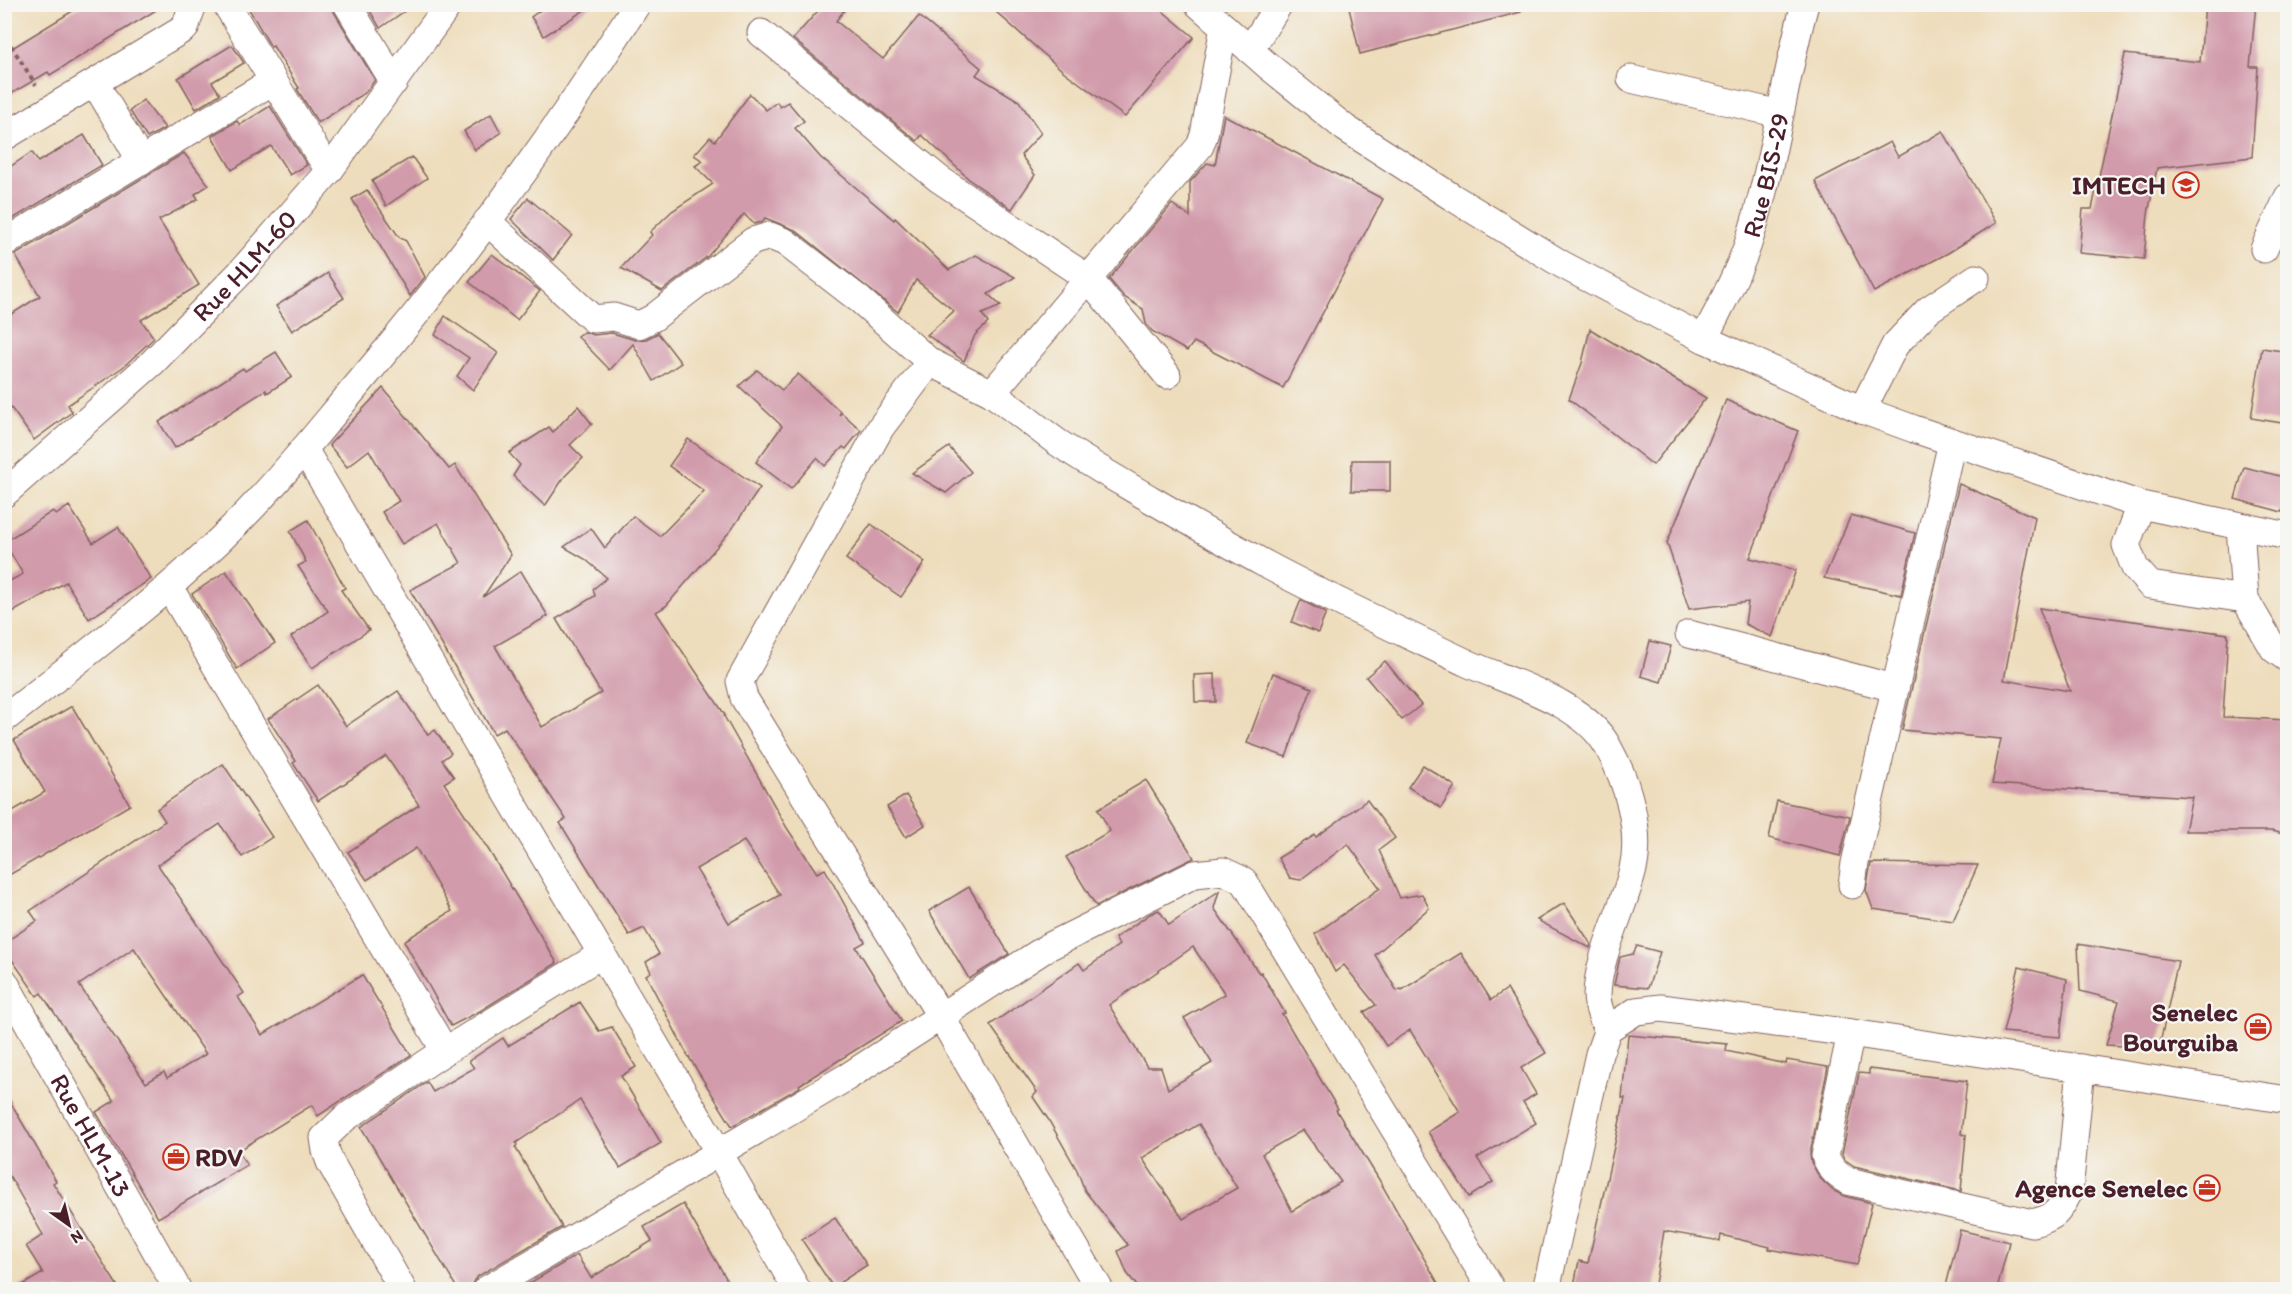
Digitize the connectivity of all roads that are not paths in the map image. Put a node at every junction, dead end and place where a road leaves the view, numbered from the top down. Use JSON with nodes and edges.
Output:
{"nodes":[{"id":1,"x":193,"y":4,"type":"edge"},
{"id":2,"x":226,"y":4,"type":"edge"},
{"id":3,"x":347,"y":4,"type":"edge"},
{"id":4,"x":449,"y":4,"type":"edge"},
{"id":5,"x":637,"y":4,"type":"edge"},
{"id":6,"x":1198,"y":4,"type":"edge"},
{"id":7,"x":1280,"y":4,"type":"edge"},
{"id":8,"x":1805,"y":4,"type":"edge"},
{"id":9,"x":1224,"y":27,"type":"junction"},
{"id":10,"x":761,"y":33,"type":"dead end"},
{"id":11,"x":1250,"y":50,"type":"junction"},
{"id":12,"x":1631,"y":79,"type":"dead end"},
{"id":13,"x":273,"y":81,"type":"junction"},
{"id":14,"x":393,"y":82,"type":"junction"},
{"id":15,"x":95,"y":83,"type":"junction"},
{"id":16,"x":1780,"y":114,"type":"junction"},
{"id":17,"x":4,"y":137,"type":"edge"},
{"id":18,"x":141,"y":161,"type":"junction"},
{"id":19,"x":329,"y":171,"type":"junction"},
{"id":20,"x":2288,"y":197,"type":"edge"},
{"id":21,"x":488,"y":221,"type":"junction"},
{"id":22,"x":6,"y":238,"type":"edge"},
{"id":23,"x":2264,"y":249,"type":"dead end"},
{"id":24,"x":1976,"y":278,"type":"dead end"},
{"id":25,"x":1089,"y":279,"type":"junction"},
{"id":26,"x":1704,"y":339,"type":"junction"},
{"id":27,"x":930,"y":362,"type":"junction"},
{"id":28,"x":1167,"y":375,"type":"dead end"},
{"id":29,"x":992,"y":393,"type":"junction"},
{"id":30,"x":1862,"y":410,"type":"junction"},
{"id":31,"x":1952,"y":442,"type":"junction"},
{"id":32,"x":304,"y":449,"type":"junction"},
{"id":33,"x":4,"y":494,"type":"edge"},
{"id":34,"x":2141,"y":505,"type":"junction"},
{"id":35,"x":2240,"y":526,"type":"junction"},
{"id":36,"x":2284,"y":536,"type":"edge"},
{"id":37,"x":169,"y":588,"type":"junction"},
{"id":38,"x":2245,"y":599,"type":"junction"},
{"id":39,"x":1689,"y":634,"type":"dead end"},
{"id":40,"x":2288,"y":659,"type":"edge"},
{"id":41,"x":1894,"y":688,"type":"junction"},
{"id":42,"x":4,"y":719,"type":"edge"},
{"id":43,"x":1852,"y":885,"type":"dead end"},
{"id":44,"x":602,"y":954,"type":"junction"},
{"id":45,"x":4,"y":981,"type":"edge"},
{"id":46,"x":940,"y":1015,"type":"junction"},
{"id":47,"x":1608,"y":1029,"type":"junction"},
{"id":48,"x":1851,"y":1033,"type":"junction"},
{"id":49,"x":445,"y":1051,"type":"junction"},
{"id":50,"x":2081,"y":1068,"type":"junction"},
{"id":51,"x":2288,"y":1100,"type":"edge"},
{"id":52,"x":718,"y":1151,"type":"junction"},
{"id":53,"x":178,"y":1290,"type":"edge"},
{"id":54,"x":403,"y":1290,"type":"edge"},
{"id":55,"x":486,"y":1290,"type":"edge"},
{"id":56,"x":797,"y":1290,"type":"edge"},
{"id":57,"x":1100,"y":1290,"type":"edge"},
{"id":58,"x":1492,"y":1290,"type":"edge"},
{"id":59,"x":1546,"y":1290,"type":"edge"}],
"edges":[{"from":1,"to":15,"type":"street"},
{"from":2,"to":13,"type":"street"},
{"from":3,"to":14,"type":"street"},
{"from":4,"to":14,"type":"street","name":"Rue HLM-60"},
{"from":5,"to":21,"type":"street"},
{"from":6,"to":9,"type":"street"},
{"from":7,"to":11,"type":"street"},
{"from":8,"to":16,"type":"street","name":"Rue BIS-29"},
{"from":9,"to":11,"type":"street"},
{"from":9,"to":25,"type":"street"},
{"from":10,"to":25,"type":"street"},
{"from":11,"to":26,"type":"street"},
{"from":12,"to":16,"type":"street"},
{"from":13,"to":18,"type":"street"},
{"from":13,"to":19,"type":"street"},
{"from":14,"to":19,"type":"street","name":"Rue HLM-60"},
{"from":15,"to":17,"type":"street"},
{"from":15,"to":18,"type":"street"},
{"from":16,"to":26,"type":"street","name":"Rue BIS-29"},
{"from":18,"to":22,"type":"street"},
{"from":19,"to":33,"type":"street","name":"Rue HLM-60"},
{"from":20,"to":23,"type":"street"},
{"from":21,"to":27,"type":"street"},
{"from":21,"to":32,"type":"street"},
{"from":24,"to":30,"type":"street"},
{"from":25,"to":28,"type":"street"},
{"from":25,"to":29,"type":"street"},
{"from":26,"to":30,"type":"street"},
{"from":27,"to":29,"type":"street"},
{"from":27,"to":46,"type":"street"},
{"from":29,"to":47,"type":"street"},
{"from":30,"to":31,"type":"street"},
{"from":31,"to":34,"type":"street"},
{"from":31,"to":41,"type":"street"},
{"from":32,"to":37,"type":"street"},
{"from":32,"to":44,"type":"street"},
{"from":34,"to":35,"type":"street"},
{"from":34,"to":38,"type":"street"},
{"from":35,"to":36,"type":"street"},
{"from":35,"to":38,"type":"street"},
{"from":37,"to":42,"type":"street"},
{"from":37,"to":49,"type":"street"},
{"from":38,"to":40,"type":"street"},
{"from":39,"to":41,"type":"street"},
{"from":41,"to":43,"type":"street"},
{"from":44,"to":49,"type":"street"},
{"from":44,"to":52,"type":"street"},
{"from":45,"to":53,"type":"street","name":"Rue HLM-13"},
{"from":46,"to":52,"type":"street"},
{"from":46,"to":57,"type":"street"},
{"from":46,"to":58,"type":"street"},
{"from":47,"to":48,"type":"street"},
{"from":47,"to":59,"type":"street"},
{"from":48,"to":50,"type":"street"},
{"from":48,"to":50,"type":"street"},
{"from":49,"to":54,"type":"street"},
{"from":50,"to":51,"type":"street"},
{"from":52,"to":55,"type":"street"},
{"from":52,"to":56,"type":"street"}]}
